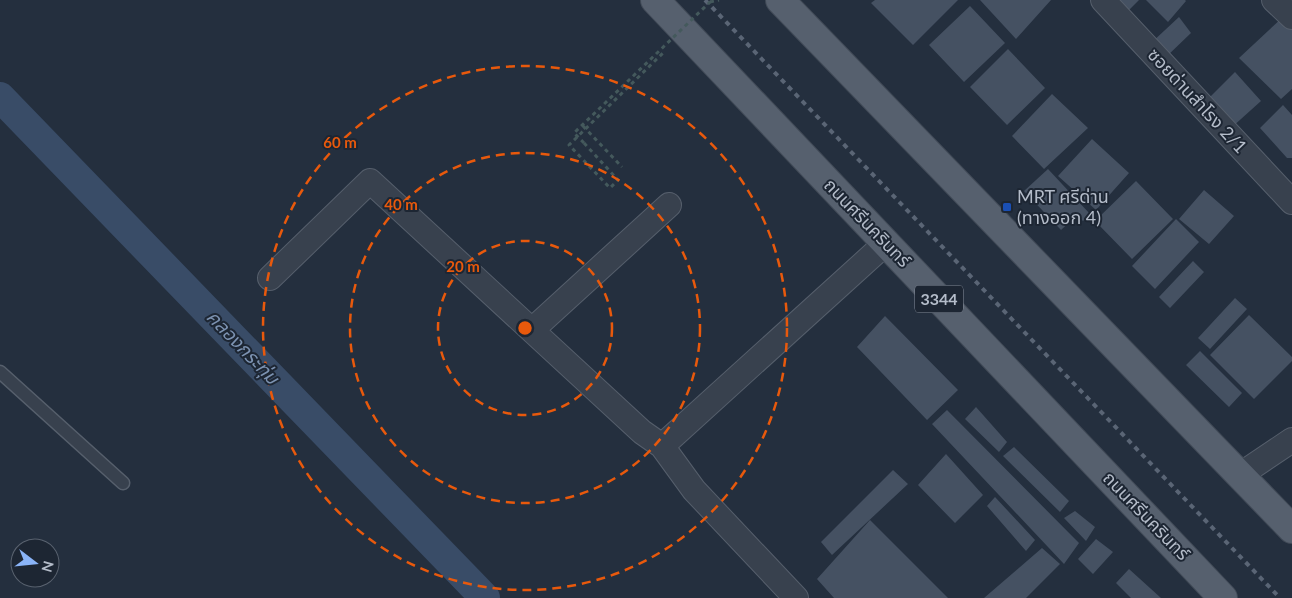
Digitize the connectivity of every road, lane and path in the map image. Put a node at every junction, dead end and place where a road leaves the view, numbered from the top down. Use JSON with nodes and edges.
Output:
{"nodes":[{"id":1,"x":655,"y":0,"type":"edge"},
{"id":2,"x":719,"y":0,"type":"edge"},
{"id":3,"x":780,"y":0,"type":"edge"},
{"id":4,"x":1103,"y":0,"type":"edge"},
{"id":5,"x":1274,"y":0,"type":"edge"},
{"id":6,"x":709,"y":1,"type":"edge"},
{"id":7,"x":1292,"y":17,"type":"edge"},
{"id":8,"x":685,"y":32,"type":"junction"},
{"id":9,"x":583,"y":126,"type":"junction"},
{"id":10,"x":622,"y":167,"type":"dead end"},
{"id":11,"x":1292,"y":202,"type":"edge"},
{"id":12,"x":670,"y":205,"type":"dead end"},
{"id":13,"x":886,"y":243,"type":"junction"},
{"id":14,"x":270,"y":278,"type":"dead end"},
{"id":15,"x":532,"y":330,"type":"junction"},
{"id":16,"x":0,"y":372,"type":"edge"},
{"id":17,"x":1292,"y":440,"type":"edge"},
{"id":18,"x":662,"y":446,"type":"junction"},
{"id":19,"x":1240,"y":475,"type":"junction"},
{"id":20,"x":123,"y":483,"type":"dead end"},
{"id":21,"x":1292,"y":529,"type":"edge"},
{"id":22,"x":796,"y":598,"type":"edge"},
{"id":23,"x":1223,"y":598,"type":"edge"}],
"edges":[{"from":1,"to":8,"type":"main road","name":"ถนนศรีนครินทร์","number":"3344"},
{"from":2,"to":6,"type":"path"},
{"from":3,"to":19,"type":"main road"},
{"from":4,"to":11,"type":"street","name":"ซอยด่านสำโรง 2/1"},
{"from":5,"to":7,"type":"street"},
{"from":6,"to":9,"type":"path","bridge":true},
{"from":8,"to":9,"type":"path","bridge":true},
{"from":8,"to":13,"type":"main road","name":"ถนนศรีนครินทร์","number":"3344"},
{"from":9,"to":10,"type":"path","bridge":true},
{"from":12,"to":15,"type":"street"},
{"from":13,"to":18,"type":"street"},
{"from":13,"to":23,"type":"main road","name":"ถนนศรีนครินทร์","number":"3344"},
{"from":14,"to":15,"type":"street"},
{"from":15,"to":18,"type":"street"},
{"from":16,"to":20,"type":"lane"},
{"from":17,"to":19,"type":"street"},
{"from":18,"to":22,"type":"street"},
{"from":19,"to":21,"type":"main road"}]}
